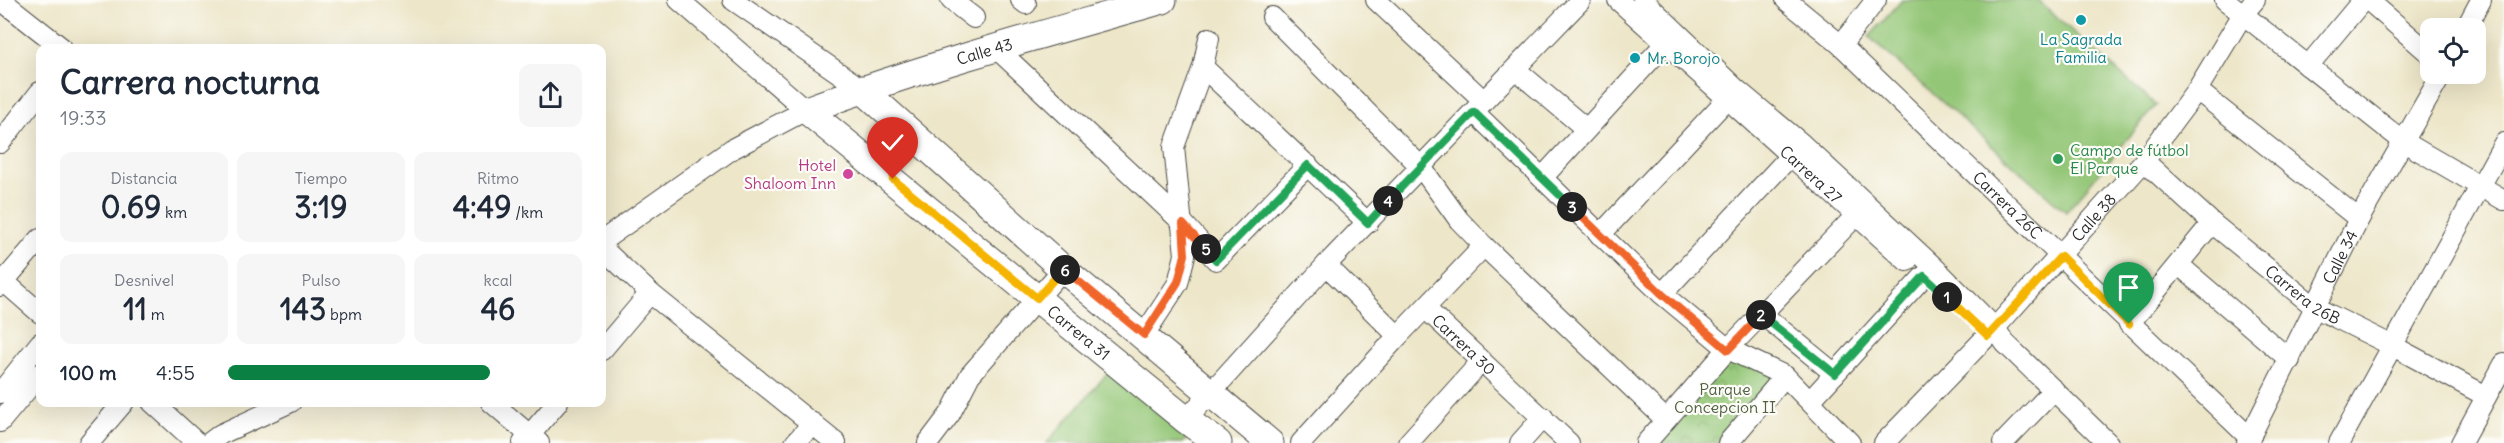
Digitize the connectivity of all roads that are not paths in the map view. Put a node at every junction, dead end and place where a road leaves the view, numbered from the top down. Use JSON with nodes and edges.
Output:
{"nodes":[{"id":1,"x":1,"y":0,"type":"edge"},
{"id":2,"x":679,"y":0,"type":"edge"},
{"id":3,"x":733,"y":0,"type":"edge"},
{"id":4,"x":951,"y":0,"type":"edge"},
{"id":5,"x":1163,"y":0,"type":"edge"},
{"id":6,"x":1376,"y":0,"type":"edge"},
{"id":7,"x":1581,"y":0,"type":"edge"},
{"id":8,"x":1618,"y":0,"type":"edge"},
{"id":9,"x":1643,"y":0,"type":"edge"},
{"id":10,"x":1786,"y":0,"type":"edge"},
{"id":11,"x":1876,"y":0,"type":"edge"},
{"id":12,"x":2225,"y":0,"type":"edge"},
{"id":13,"x":2363,"y":0,"type":"edge"},
{"id":14,"x":2368,"y":0,"type":"edge"},
{"id":15,"x":2481,"y":0,"type":"edge"},
{"id":16,"x":2249,"y":7,"type":"edge"},
{"id":17,"x":974,"y":18,"type":"dead end"},
{"id":18,"x":1272,"y":18,"type":"dead end"},
{"id":19,"x":2471,"y":18,"type":"edge"},
{"id":20,"x":1209,"y":38,"type":"dead end"},
{"id":21,"x":1670,"y":38,"type":"junction"},
{"id":22,"x":57,"y":44,"type":"edge"},
{"id":23,"x":1841,"y":45,"type":"junction"},
{"id":24,"x":2420,"y":45,"type":"edge"},
{"id":25,"x":996,"y":48,"type":"junction"},
{"id":26,"x":2308,"y":66,"type":"junction"},
{"id":27,"x":1203,"y":67,"type":"junction"},
{"id":28,"x":1516,"y":70,"type":"junction"},
{"id":29,"x":2436,"y":84,"type":"edge"},
{"id":30,"x":862,"y":89,"type":"junction"},
{"id":31,"x":2197,"y":90,"type":"junction"},
{"id":32,"x":36,"y":97,"type":"edge"},
{"id":33,"x":1728,"y":98,"type":"junction"},
{"id":34,"x":1479,"y":106,"type":"junction"},
{"id":35,"x":806,"y":110,"type":"junction"},
{"id":36,"x":1586,"y":129,"type":"junction"},
{"id":37,"x":2404,"y":142,"type":"junction"},
{"id":38,"x":0,"y":143,"type":"edge"},
{"id":39,"x":2504,"y":143,"type":"edge"},
{"id":40,"x":1791,"y":155,"type":"junction"},
{"id":41,"x":2144,"y":161,"type":"junction"},
{"id":42,"x":1308,"y":165,"type":"junction"},
{"id":43,"x":1421,"y":167,"type":"junction"},
{"id":44,"x":1542,"y":178,"type":"junction"},
{"id":45,"x":2480,"y":188,"type":"junction"},
{"id":46,"x":2504,"y":200,"type":"edge"},
{"id":47,"x":1861,"y":209,"type":"junction"},
{"id":48,"x":2359,"y":219,"type":"junction"},
{"id":49,"x":1368,"y":223,"type":"junction"},
{"id":50,"x":2212,"y":223,"type":"junction"},
{"id":51,"x":1183,"y":224,"type":"junction"},
{"id":52,"x":1600,"y":235,"type":"junction"},
{"id":53,"x":606,"y":238,"type":"edge"},
{"id":54,"x":36,"y":243,"type":"edge"},
{"id":55,"x":1484,"y":246,"type":"junction"},
{"id":56,"x":606,"y":252,"type":"edge"},
{"id":57,"x":2061,"y":256,"type":"junction"},
{"id":58,"x":1326,"y":265,"type":"junction"},
{"id":59,"x":2179,"y":265,"type":"junction"},
{"id":60,"x":1063,"y":269,"type":"junction"},
{"id":61,"x":1924,"y":276,"type":"junction"},
{"id":62,"x":1,"y":282,"type":"edge"},
{"id":63,"x":650,"y":293,"type":"junction"},
{"id":64,"x":1662,"y":294,"type":"junction"},
{"id":65,"x":1037,"y":298,"type":"junction"},
{"id":66,"x":2316,"y":308,"type":"junction"},
{"id":67,"x":1426,"y":309,"type":"junction"},
{"id":68,"x":36,"y":310,"type":"edge"},
{"id":69,"x":1762,"y":314,"type":"junction"},
{"id":70,"x":2129,"y":324,"type":"junction"},
{"id":71,"x":1144,"y":335,"type":"junction"},
{"id":72,"x":1398,"y":336,"type":"junction"},
{"id":73,"x":1996,"y":336,"type":"junction"},
{"id":74,"x":606,"y":345,"type":"edge"},
{"id":75,"x":2391,"y":345,"type":"junction"},
{"id":76,"x":36,"y":348,"type":"edge"},
{"id":77,"x":1728,"y":350,"type":"junction"},
{"id":78,"x":2290,"y":360,"type":"junction"},
{"id":79,"x":1481,"y":362,"type":"junction"},
{"id":80,"x":2504,"y":364,"type":"edge"},
{"id":81,"x":1835,"y":374,"type":"junction"},
{"id":82,"x":1785,"y":376,"type":"junction"},
{"id":83,"x":36,"y":379,"type":"edge"},
{"id":84,"x":2054,"y":390,"type":"junction"},
{"id":85,"x":0,"y":393,"type":"edge"},
{"id":86,"x":1211,"y":395,"type":"junction"},
{"id":87,"x":2487,"y":396,"type":"junction"},
{"id":88,"x":1810,"y":401,"type":"junction"},
{"id":89,"x":120,"y":407,"type":"edge"},
{"id":90,"x":162,"y":407,"type":"edge"},
{"id":91,"x":280,"y":407,"type":"edge"},
{"id":92,"x":496,"y":407,"type":"edge"},
{"id":93,"x":554,"y":407,"type":"edge"},
{"id":94,"x":1543,"y":417,"type":"junction"},
{"id":95,"x":1665,"y":419,"type":"junction"},
{"id":96,"x":1186,"y":420,"type":"junction"},
{"id":97,"x":0,"y":422,"type":"edge"},
{"id":98,"x":813,"y":423,"type":"junction"},
{"id":99,"x":531,"y":440,"type":"edge"},
{"id":100,"x":2248,"y":441,"type":"edge"},
{"id":101,"x":1730,"y":442,"type":"edge"},
{"id":102,"x":90,"y":443,"type":"edge"},
{"id":103,"x":197,"y":443,"type":"edge"},
{"id":104,"x":209,"y":443,"type":"edge"},
{"id":105,"x":795,"y":443,"type":"edge"},
{"id":106,"x":836,"y":443,"type":"edge"},
{"id":107,"x":928,"y":443,"type":"edge"},
{"id":108,"x":1218,"y":443,"type":"edge"},
{"id":109,"x":1270,"y":443,"type":"edge"},
{"id":110,"x":1301,"y":443,"type":"edge"},
{"id":111,"x":1408,"y":443,"type":"edge"},
{"id":112,"x":1520,"y":443,"type":"edge"},
{"id":113,"x":1569,"y":443,"type":"edge"},
{"id":114,"x":1646,"y":443,"type":"edge"},
{"id":115,"x":1850,"y":443,"type":"edge"},
{"id":116,"x":1884,"y":443,"type":"edge"},
{"id":117,"x":2003,"y":443,"type":"edge"},
{"id":118,"x":2108,"y":443,"type":"edge"},
{"id":119,"x":2339,"y":443,"type":"edge"},
{"id":120,"x":2460,"y":443,"type":"edge"}],
"edges":[{"from":1,"to":22,"type":"street"},
{"from":2,"to":35,"type":"street"},
{"from":3,"to":30,"type":"street"},
{"from":4,"to":17,"type":"street"},
{"from":5,"to":25,"type":"street","name":"Calle 43"},
{"from":6,"to":34,"type":"street"},
{"from":7,"to":28,"type":"street"},
{"from":8,"to":21,"type":"street","name":"Carrera 27"},
{"from":9,"to":21,"type":"street","name":"Carrera 27"},
{"from":10,"to":23,"type":"street","name":"Carrera 26C"},
{"from":11,"to":23,"type":"street"},
{"from":12,"to":16,"type":"street"},
{"from":13,"to":26,"type":"street"},
{"from":14,"to":24,"type":"street"},
{"from":15,"to":19,"type":"street"},
{"from":16,"to":26,"type":"street"},
{"from":16,"to":31,"type":"street","name":"Calle 38"},
{"from":18,"to":43,"type":"street"},
{"from":20,"to":27,"type":"street"},
{"from":21,"to":33,"type":"street","name":"Carrera 27"},
{"from":21,"to":36,"type":"street"},
{"from":21,"to":47,"type":"street","name":"Carrera 27"},
{"from":23,"to":57,"type":"street","name":"Carrera 26C"},
{"from":25,"to":30,"type":"street","name":"Calle 43"},
{"from":25,"to":51,"type":"street"},
{"from":26,"to":37,"type":"street"},
{"from":27,"to":42,"type":"street"},
{"from":27,"to":51,"type":"street"},
{"from":28,"to":34,"type":"street"},
{"from":28,"to":36,"type":"street"},
{"from":29,"to":37,"type":"street","name":"Calle 34"},
{"from":30,"to":35,"type":"street","name":"Calle 43"},
{"from":30,"to":60,"type":"street"},
{"from":31,"to":41,"type":"street","name":"Calle 38"},
{"from":31,"to":48,"type":"street"},
{"from":32,"to":38,"type":"street"},
{"from":33,"to":40,"type":"street","name":"Carrera 27"},
{"from":33,"to":52,"type":"street"},
{"from":34,"to":43,"type":"street"},
{"from":34,"to":44,"type":"street"},
{"from":35,"to":53,"type":"street"},
{"from":35,"to":65,"type":"street","name":"Carrera 31"},
{"from":36,"to":44,"type":"street"},
{"from":37,"to":45,"type":"street"},
{"from":37,"to":48,"type":"street","name":"Calle 34"},
{"from":39,"to":45,"type":"street"},
{"from":40,"to":47,"type":"street","name":"Carrera 27"},
{"from":40,"to":64,"type":"street"},
{"from":41,"to":50,"type":"street","name":"Carrera 26B"},
{"from":41,"to":57,"type":"street","name":"Calle 38"},
{"from":42,"to":49,"type":"street"},
{"from":42,"to":51,"type":"street"},
{"from":43,"to":49,"type":"street"},
{"from":43,"to":55,"type":"street"},
{"from":44,"to":52,"type":"street"},
{"from":45,"to":46,"type":"street"},
{"from":45,"to":75,"type":"street"},
{"from":47,"to":61,"type":"street","name":"Carrera 27"},
{"from":47,"to":69,"type":"street"},
{"from":47,"to":73,"type":"street","name":"Carrera 27"},
{"from":48,"to":66,"type":"street","name":"Calle 34"},
{"from":49,"to":58,"type":"street"},
{"from":50,"to":59,"type":"street"},
{"from":50,"to":66,"type":"street","name":"Carrera 26B"},
{"from":51,"to":71,"type":"street"},
{"from":52,"to":64,"type":"street"},
{"from":54,"to":62,"type":"street"},
{"from":55,"to":67,"type":"street"},
{"from":55,"to":95,"type":"street"},
{"from":56,"to":63,"type":"street"},
{"from":57,"to":70,"type":"street","name":"Carrera 26C"},
{"from":57,"to":73,"type":"street","name":"Calle 38"},
{"from":58,"to":72,"type":"street"},
{"from":58,"to":86,"type":"street"},
{"from":59,"to":70,"type":"street"},
{"from":59,"to":78,"type":"street"},
{"from":60,"to":65,"type":"street"},
{"from":60,"to":71,"type":"street"},
{"from":61,"to":73,"type":"street","name":"Carrera 27"},
{"from":61,"to":81,"type":"street"},
{"from":62,"to":68,"type":"street"},
{"from":63,"to":74,"type":"street"},
{"from":63,"to":98,"type":"street"},
{"from":64,"to":77,"type":"street"},
{"from":65,"to":96,"type":"street","name":"Carrera 31"},
{"from":65,"to":107,"type":"street"},
{"from":66,"to":75,"type":"street","name":"Carrera 26B"},
{"from":66,"to":78,"type":"street","name":"Calle 34"},
{"from":67,"to":72,"type":"street","name":"Carrera 30"},
{"from":67,"to":79,"type":"street","name":"Carrera 30"},
{"from":69,"to":77,"type":"street"},
{"from":69,"to":81,"type":"street"},
{"from":70,"to":100,"type":"street","name":"Carrera 26C"},
{"from":71,"to":86,"type":"street"},
{"from":72,"to":110,"type":"street","name":"Carrera 30"},
{"from":73,"to":84,"type":"street","name":"Carrera 27"},
{"from":73,"to":116,"type":"street","name":"Calle 38"},
{"from":75,"to":87,"type":"street","name":"Carrera 26B"},
{"from":75,"to":119,"type":"street"},
{"from":76,"to":85,"type":"street"},
{"from":77,"to":82,"type":"street"},
{"from":77,"to":95,"type":"street"},
{"from":78,"to":100,"type":"street","name":"Calle 34"},
{"from":79,"to":94,"type":"street","name":"Carrera 30"},
{"from":79,"to":111,"type":"street"},
{"from":80,"to":87,"type":"street"},
{"from":81,"to":88,"type":"street"},
{"from":82,"to":88,"type":"street"},
{"from":82,"to":101,"type":"street"},
{"from":83,"to":97,"type":"street"},
{"from":84,"to":117,"type":"street"},
{"from":84,"to":118,"type":"street","name":"Carrera 27"},
{"from":86,"to":96,"type":"street"},
{"from":86,"to":109,"type":"street"},
{"from":87,"to":120,"type":"street"},
{"from":88,"to":115,"type":"street"},
{"from":89,"to":102,"type":"street"},
{"from":90,"to":103,"type":"street"},
{"from":91,"to":104,"type":"street"},
{"from":92,"to":99,"type":"street"},
{"from":93,"to":99,"type":"street"},
{"from":94,"to":112,"type":"street"},
{"from":94,"to":113,"type":"street","name":"Carrera 30"},
{"from":95,"to":114,"type":"street"},
{"from":96,"to":108,"type":"street","name":"Carrera 31"},
{"from":98,"to":105,"type":"street"},
{"from":98,"to":106,"type":"street"}]}
